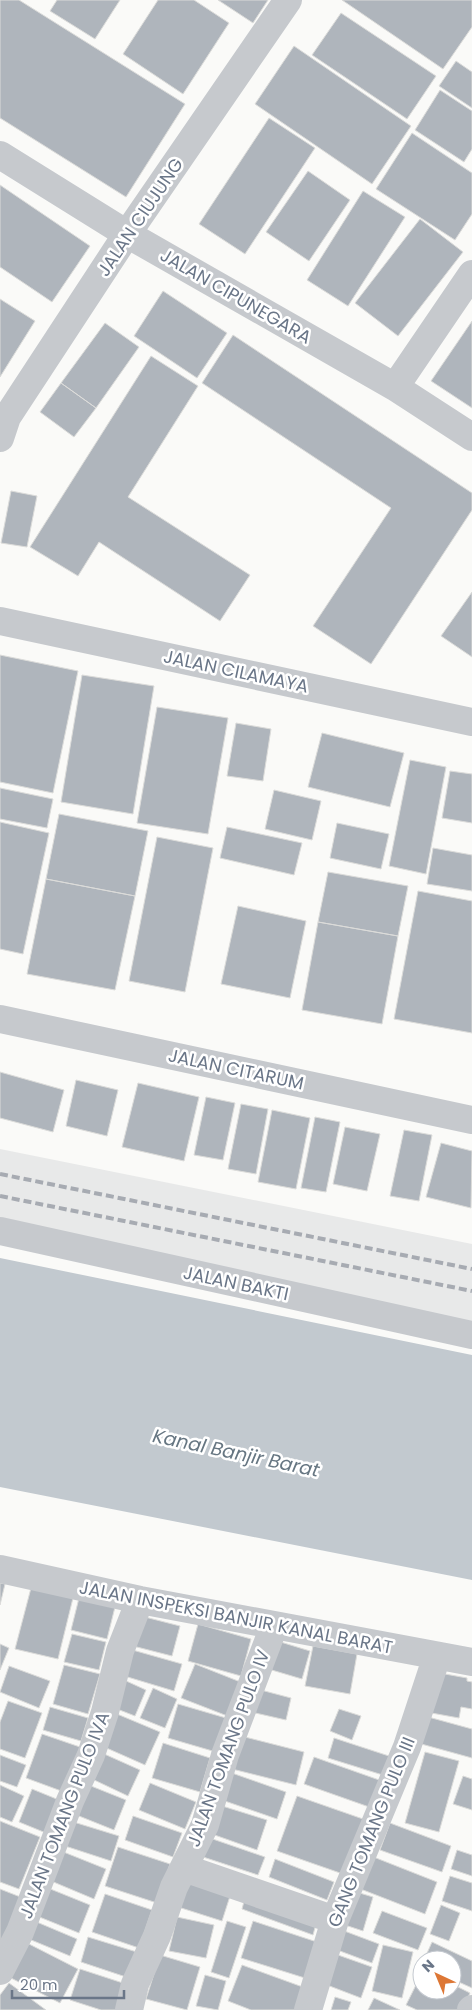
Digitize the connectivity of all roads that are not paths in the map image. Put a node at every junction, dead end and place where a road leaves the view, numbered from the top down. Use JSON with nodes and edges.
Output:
{"nodes":[{"id":1,"x":288,"y":0,"type":"edge"},
{"id":2,"x":0,"y":155,"type":"edge"},
{"id":3,"x":127,"y":234,"type":"junction"},
{"id":4,"x":472,"y":274,"type":"edge"},
{"id":5,"x":395,"y":387,"type":"junction"},
{"id":6,"x":472,"y":437,"type":"edge"},
{"id":7,"x":0,"y":438,"type":"edge"},
{"id":8,"x":0,"y":620,"type":"edge"},
{"id":9,"x":472,"y":722,"type":"edge"},
{"id":10,"x":0,"y":1019,"type":"edge"},
{"id":11,"x":472,"y":1120,"type":"edge"},
{"id":12,"x":0,"y":1231,"type":"edge"},
{"id":13,"x":472,"y":1335,"type":"edge"},
{"id":14,"x":0,"y":1569,"type":"edge"},
{"id":15,"x":140,"y":1600,"type":"junction"},
{"id":16,"x":274,"y":1626,"type":"junction"},
{"id":17,"x":437,"y":1656,"type":"junction"},
{"id":18,"x":472,"y":1662,"type":"edge"},
{"id":19,"x":184,"y":1868,"type":"junction"},
{"id":20,"x":334,"y":1920,"type":"junction"},
{"id":21,"x":0,"y":1970,"type":"edge"},
{"id":22,"x":129,"y":2010,"type":"edge"},
{"id":23,"x":308,"y":2010,"type":"edge"}],
"edges":[{"from":1,"to":3,"type":"street","name":"JALAN CIUJUNG"},
{"from":2,"to":3,"type":"street","name":"JALAN CIPUNEGARA"},
{"from":3,"to":5,"type":"street","name":"JALAN CIPUNEGARA"},
{"from":3,"to":7,"type":"street","name":"JALAN CIUJUNG"},
{"from":4,"to":5,"type":"street"},
{"from":5,"to":6,"type":"street","name":"JALAN CIPUNEGARA"},
{"from":8,"to":9,"type":"street","name":"JALAN CILAMAYA"},
{"from":10,"to":11,"type":"street","name":"JALAN CITARUM"},
{"from":12,"to":13,"type":"street","name":"JALAN BAKTI"},
{"from":14,"to":15,"type":"street","name":"JALAN INSPEKSI BANJIR KANAL BARAT"},
{"from":15,"to":16,"type":"street","name":"JALAN INSPEKSI BANJIR KANAL BARAT"},
{"from":15,"to":21,"type":"street","name":"JALAN TOMANG PULO IVA"},
{"from":16,"to":17,"type":"street","name":"JALAN INSPEKSI BANJIR KANAL BARAT"},
{"from":16,"to":19,"type":"street","name":"JALAN TOMANG PULO IV"},
{"from":17,"to":18,"type":"street","name":"JALAN INSPEKSI BANJIR KANAL BARAT"},
{"from":17,"to":20,"type":"street","name":"GANG TOMANG PULO III"},
{"from":19,"to":20,"type":"street"},
{"from":19,"to":22,"type":"street","name":"JALAN TOMANG PULO IV"},
{"from":20,"to":23,"type":"street","name":"GANG TOMANG PULO III"}]}
